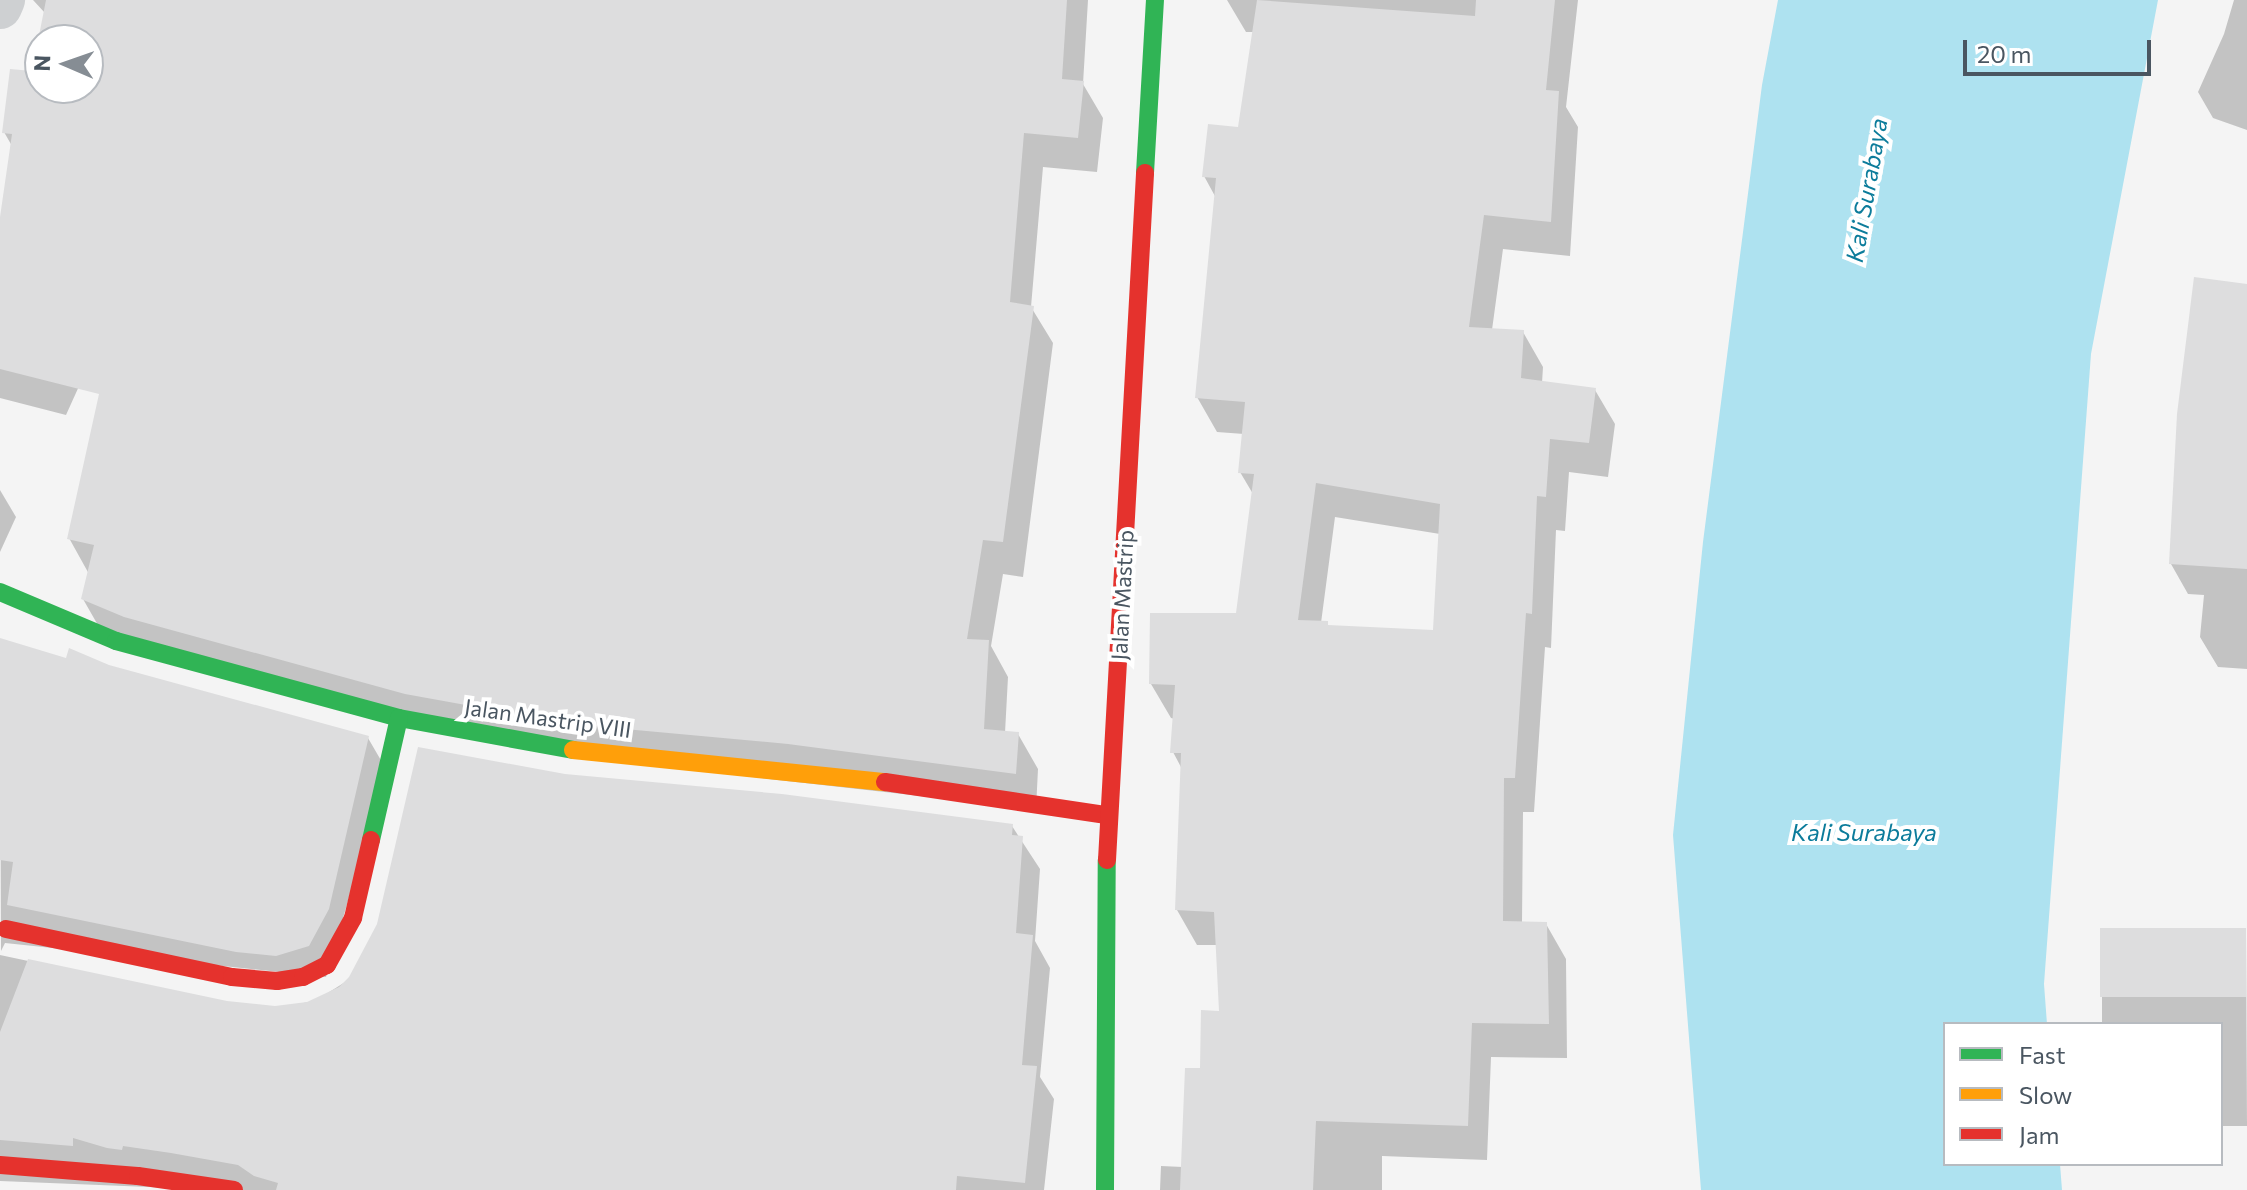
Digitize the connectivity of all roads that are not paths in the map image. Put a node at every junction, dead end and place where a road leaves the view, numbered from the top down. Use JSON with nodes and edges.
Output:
{"nodes":[{"id":1,"x":3,"y":0,"type":"edge"},
{"id":2,"x":1155,"y":0,"type":"edge"},
{"id":3,"x":0,"y":7,"type":"edge"},
{"id":4,"x":0,"y":592,"type":"edge"},
{"id":5,"x":399,"y":718,"type":"junction"},
{"id":6,"x":1107,"y":815,"type":"junction"},
{"id":7,"x":6,"y":929,"type":"dead end"},
{"id":8,"x":0,"y":1165,"type":"edge"},
{"id":9,"x":234,"y":1190,"type":"edge"},
{"id":10,"x":1105,"y":1190,"type":"edge"}],
"edges":[{"from":1,"to":3,"type":"street"},
{"from":2,"to":6,"type":"street","name":"Jalan Mastrip"},
{"from":4,"to":5,"type":"street","name":"Jalan Mastrip VIII"},
{"from":5,"to":6,"type":"street","name":"Jalan Mastrip VIII"},
{"from":5,"to":7,"type":"street"},
{"from":6,"to":10,"type":"street","name":"Jalan Mastrip"},
{"from":8,"to":9,"type":"street"}]}
